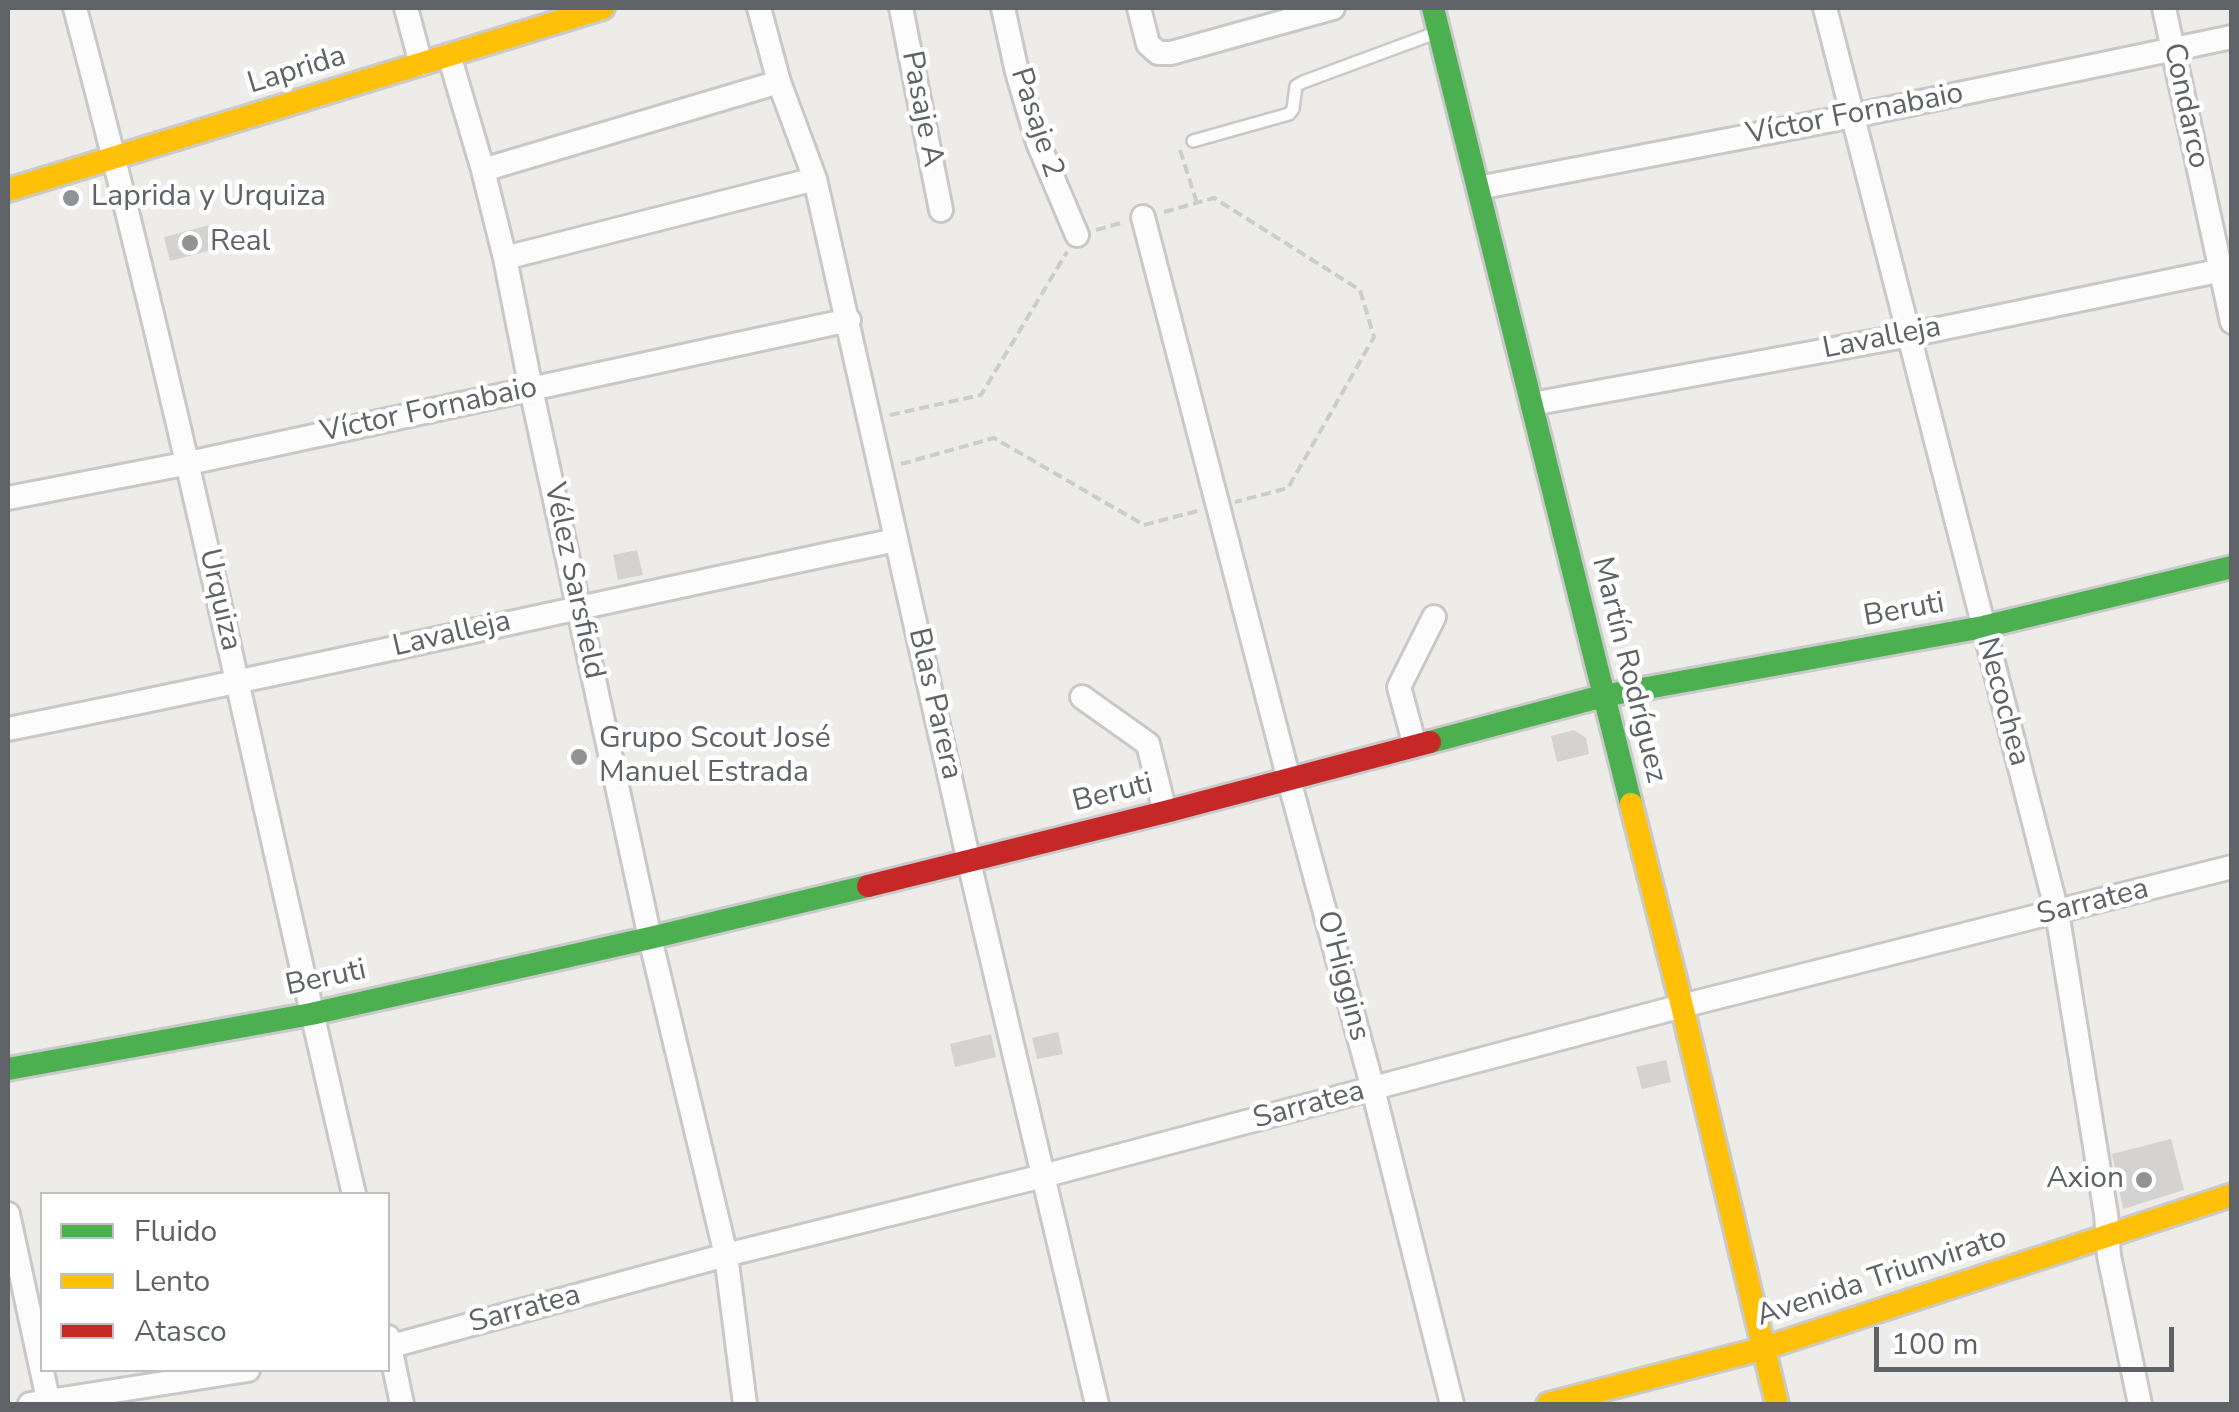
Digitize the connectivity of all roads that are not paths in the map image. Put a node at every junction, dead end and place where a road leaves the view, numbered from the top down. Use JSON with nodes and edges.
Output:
{"nodes":[{"id":1,"x":75,"y":8,"type":"edge"},
{"id":2,"x":406,"y":8,"type":"edge"},
{"id":3,"x":603,"y":8,"type":"edge"},
{"id":4,"x":759,"y":8,"type":"edge"},
{"id":5,"x":901,"y":8,"type":"edge"},
{"id":6,"x":1003,"y":8,"type":"edge"},
{"id":7,"x":1139,"y":8,"type":"edge"},
{"id":8,"x":1333,"y":8,"type":"edge"},
{"id":9,"x":1432,"y":8,"type":"edge"},
{"id":10,"x":1825,"y":8,"type":"edge"},
{"id":11,"x":2164,"y":8,"type":"edge"},
{"id":12,"x":1439,"y":32,"type":"junction"},
{"id":13,"x":2232,"y":37,"type":"edge"},
{"id":14,"x":2173,"y":49,"type":"junction"},
{"id":15,"x":449,"y":55,"type":"junction"},
{"id":16,"x":422,"y":64,"type":"junction"},
{"id":17,"x":780,"y":82,"type":"junction"},
{"id":18,"x":1853,"y":116,"type":"junction"},
{"id":19,"x":1193,"y":141,"type":"dead end"},
{"id":20,"x":115,"y":158,"type":"junction"},
{"id":21,"x":483,"y":170,"type":"junction"},
{"id":22,"x":816,"y":178,"type":"junction"},
{"id":23,"x":1478,"y":188,"type":"junction"},
{"id":24,"x":8,"y":190,"type":"edge"},
{"id":25,"x":941,"y":210,"type":"dead end"},
{"id":26,"x":1143,"y":218,"type":"road end"},
{"id":27,"x":1077,"y":235,"type":"road end"},
{"id":28,"x":505,"y":258,"type":"junction"},
{"id":29,"x":2226,"y":269,"type":"edge"},
{"id":30,"x":849,"y":320,"type":"junction"},
{"id":31,"x":2232,"y":322,"type":"edge"},
{"id":32,"x":1910,"y":335,"type":"junction"},
{"id":33,"x":531,"y":389,"type":"junction"},
{"id":34,"x":1532,"y":404,"type":"junction"},
{"id":35,"x":189,"y":463,"type":"junction"},
{"id":36,"x":8,"y":498,"type":"edge"},
{"id":37,"x":896,"y":540,"type":"junction"},
{"id":38,"x":2232,"y":567,"type":"edge"},
{"id":39,"x":579,"y":607,"type":"junction"},
{"id":40,"x":1434,"y":616,"type":"dead end"},
{"id":41,"x":1983,"y":627,"type":"junction"},
{"id":42,"x":238,"y":683,"type":"junction"},
{"id":43,"x":1603,"y":696,"type":"junction"},
{"id":44,"x":1082,"y":698,"type":"dead end"},
{"id":45,"x":8,"y":729,"type":"edge"},
{"id":46,"x":1415,"y":746,"type":"junction"},
{"id":47,"x":1289,"y":780,"type":"junction"},
{"id":48,"x":1166,"y":812,"type":"junction"},
{"id":49,"x":969,"y":862,"type":"junction"},
{"id":50,"x":2232,"y":867,"type":"edge"},
{"id":51,"x":2057,"y":912,"type":"junction"},
{"id":52,"x":650,"y":938,"type":"junction"},
{"id":53,"x":1682,"y":1006,"type":"junction"},
{"id":54,"x":311,"y":1014,"type":"junction"},
{"id":55,"x":8,"y":1069,"type":"edge"},
{"id":56,"x":1372,"y":1089,"type":"junction"},
{"id":57,"x":1043,"y":1176,"type":"junction"},
{"id":58,"x":354,"y":1192,"type":"edge"},
{"id":59,"x":2232,"y":1195,"type":"edge"},
{"id":60,"x":8,"y":1214,"type":"edge"},
{"id":61,"x":2108,"y":1236,"type":"junction"},
{"id":62,"x":726,"y":1255,"type":"junction"},
{"id":63,"x":390,"y":1343,"type":"edge"},
{"id":64,"x":1765,"y":1348,"type":"junction"},
{"id":65,"x":390,"y":1353,"type":"edge"},
{"id":66,"x":236,"y":1372,"type":"edge"},
{"id":67,"x":42,"y":1404,"type":"edge"},
{"id":68,"x":402,"y":1404,"type":"edge"},
{"id":69,"x":745,"y":1404,"type":"edge"},
{"id":70,"x":1097,"y":1404,"type":"edge"},
{"id":71,"x":1452,"y":1404,"type":"edge"},
{"id":72,"x":1548,"y":1404,"type":"edge"},
{"id":73,"x":1778,"y":1404,"type":"edge"},
{"id":74,"x":2140,"y":1404,"type":"edge"}],
"edges":[{"from":1,"to":20,"type":"street","name":"Urquiza"},
{"from":2,"to":16,"type":"street"},
{"from":3,"to":15,"type":"street","name":"Laprida"},
{"from":4,"to":17,"type":"street","name":"Blas Parera"},
{"from":5,"to":25,"type":"street","name":"Pasaje A"},
{"from":6,"to":27,"type":"street","name":"Pasaje 2"},
{"from":7,"to":8,"type":"street"},
{"from":9,"to":12,"type":"street","name":"Martín Rodríguez"},
{"from":10,"to":18,"type":"street","name":"Necochea"},
{"from":11,"to":14,"type":"street","name":"Condarco"},
{"from":12,"to":19,"type":"lane"},
{"from":12,"to":23,"type":"street","name":"Martín Rodríguez"},
{"from":13,"to":14,"type":"street","name":"Víctor Fornabaio"},
{"from":14,"to":18,"type":"street","name":"Víctor Fornabaio"},
{"from":14,"to":29,"type":"street","name":"Condarco"},
{"from":15,"to":16,"type":"street","name":"Laprida"},
{"from":15,"to":21,"type":"street","name":"Vélez Sarsfield"},
{"from":16,"to":20,"type":"street","name":"Laprida"},
{"from":17,"to":21,"type":"street"},
{"from":17,"to":22,"type":"street","name":"Blas Parera"},
{"from":18,"to":23,"type":"street","name":"Víctor Fornabaio"},
{"from":18,"to":32,"type":"street","name":"Necochea"},
{"from":20,"to":24,"type":"street","name":"Laprida"},
{"from":20,"to":35,"type":"street","name":"Urquiza"},
{"from":21,"to":28,"type":"street","name":"Vélez Sarsfield"},
{"from":22,"to":28,"type":"street"},
{"from":22,"to":30,"type":"street","name":"Blas Parera"},
{"from":23,"to":34,"type":"street","name":"Martín Rodríguez"},
{"from":26,"to":47,"type":"street","name":"O'Higgins"},
{"from":28,"to":33,"type":"street","name":"Vélez Sarsfield"},
{"from":29,"to":31,"type":"street","name":"Condarco"},
{"from":29,"to":32,"type":"street","name":"Lavalleja"},
{"from":30,"to":33,"type":"street","name":"Víctor Fornabaio"},
{"from":30,"to":37,"type":"street","name":"Blas Parera"},
{"from":32,"to":34,"type":"street","name":"Lavalleja"},
{"from":32,"to":41,"type":"street","name":"Necochea"},
{"from":33,"to":35,"type":"street","name":"Víctor Fornabaio"},
{"from":33,"to":39,"type":"street","name":"Vélez Sarsfield"},
{"from":34,"to":43,"type":"street","name":"Martín Rodríguez"},
{"from":35,"to":36,"type":"street","name":"Víctor Fornabaio"},
{"from":35,"to":42,"type":"street","name":"Urquiza"},
{"from":37,"to":39,"type":"street","name":"Lavalleja"},
{"from":37,"to":49,"type":"street","name":"Blas Parera"},
{"from":38,"to":41,"type":"street","name":"Beruti"},
{"from":39,"to":42,"type":"street","name":"Lavalleja"},
{"from":39,"to":52,"type":"street","name":"Vélez Sarsfield"},
{"from":40,"to":46,"type":"street"},
{"from":41,"to":43,"type":"street","name":"Beruti"},
{"from":41,"to":51,"type":"street","name":"Necochea"},
{"from":42,"to":45,"type":"street","name":"Lavalleja"},
{"from":42,"to":54,"type":"street","name":"Urquiza"},
{"from":43,"to":46,"type":"street","name":"Beruti"},
{"from":43,"to":53,"type":"street","name":"Martín Rodríguez"},
{"from":44,"to":48,"type":"street"},
{"from":46,"to":47,"type":"street","name":"Beruti"},
{"from":47,"to":48,"type":"street","name":"Beruti"},
{"from":47,"to":56,"type":"street","name":"O'Higgins"},
{"from":48,"to":49,"type":"street","name":"Beruti"},
{"from":49,"to":52,"type":"street","name":"Beruti"},
{"from":49,"to":57,"type":"street","name":"Blas Parera"},
{"from":50,"to":51,"type":"street","name":"Sarratea"},
{"from":51,"to":53,"type":"street","name":"Sarratea"},
{"from":51,"to":61,"type":"street","name":"Necochea"},
{"from":52,"to":54,"type":"street","name":"Beruti"},
{"from":52,"to":62,"type":"street","name":"Vélez Sarsfield"},
{"from":53,"to":56,"type":"street","name":"Sarratea"},
{"from":53,"to":64,"type":"street","name":"Martín Rodríguez"},
{"from":54,"to":55,"type":"street","name":"Beruti"},
{"from":54,"to":58,"type":"street","name":"Urquiza"},
{"from":56,"to":57,"type":"street","name":"Sarratea"},
{"from":56,"to":71,"type":"street","name":"O'Higgins"},
{"from":57,"to":62,"type":"street","name":"Sarratea"},
{"from":57,"to":70,"type":"street","name":"Blas Parera"},
{"from":59,"to":61,"type":"street","name":"Avenida Triunvirato"},
{"from":60,"to":67,"type":"street"},
{"from":61,"to":64,"type":"street","name":"Avenida Triunvirato"},
{"from":61,"to":74,"type":"street","name":"Necochea"},
{"from":62,"to":63,"type":"street","name":"Sarratea"},
{"from":62,"to":69,"type":"street","name":"Vélez Sarsfield"},
{"from":64,"to":72,"type":"street","name":"Avenida Triunvirato"},
{"from":64,"to":73,"type":"street","name":"Martín Rodríguez"},
{"from":65,"to":68,"type":"street"},
{"from":66,"to":67,"type":"street"}]}
